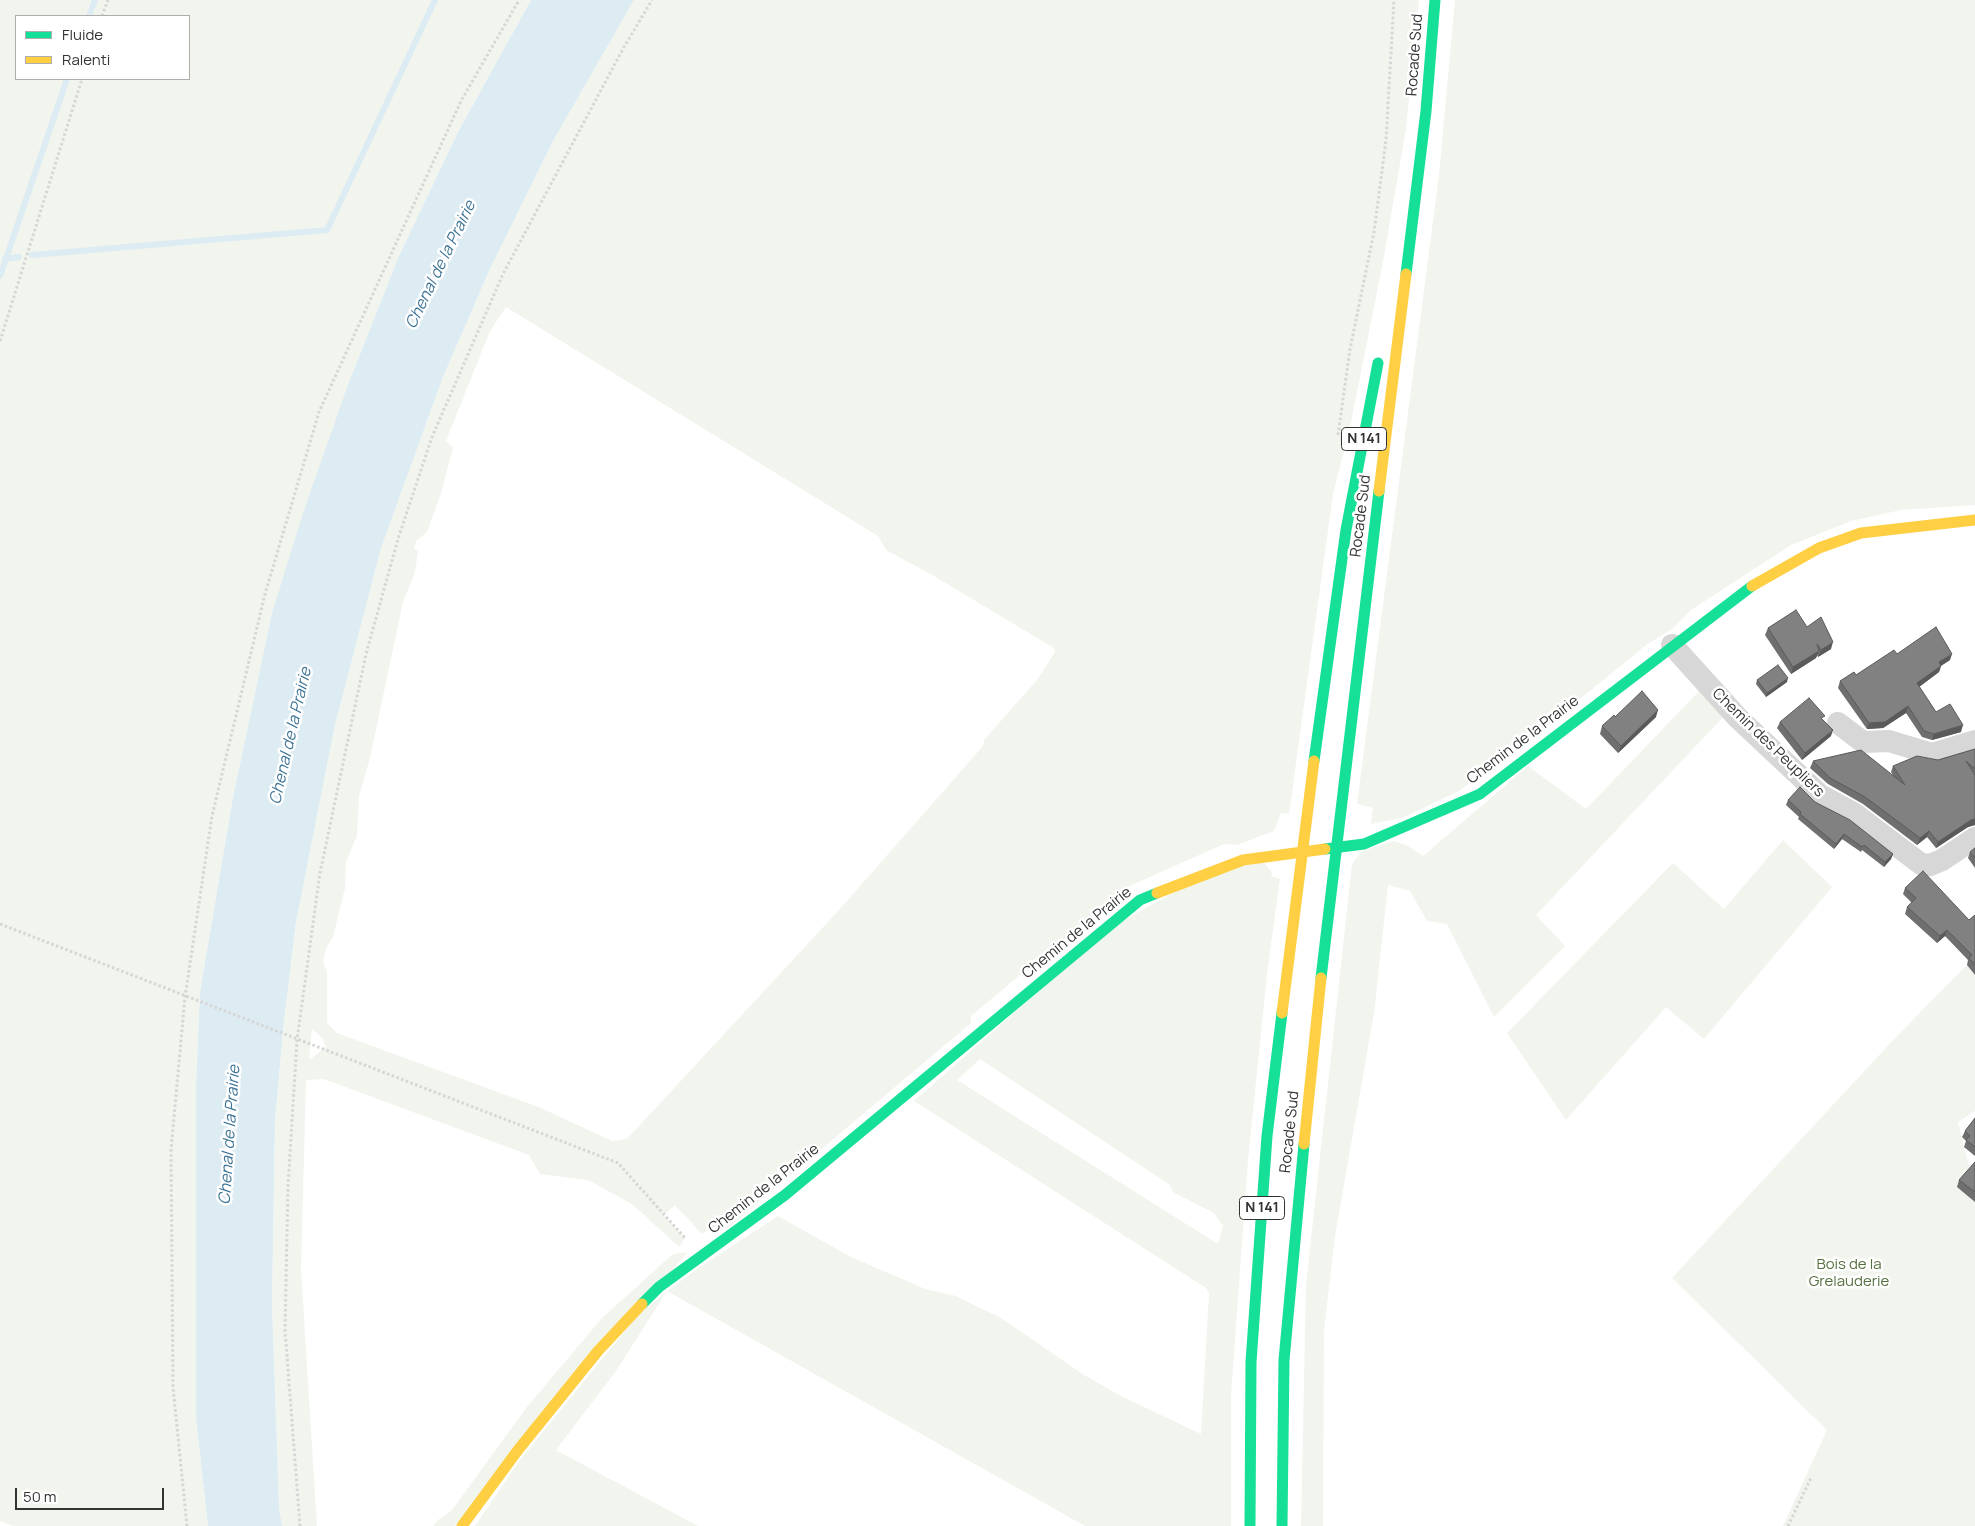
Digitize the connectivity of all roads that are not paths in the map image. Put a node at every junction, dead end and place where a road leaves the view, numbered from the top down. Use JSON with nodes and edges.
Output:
{"nodes":[{"id":1,"x":1435,"y":0,"type":"edge"},
{"id":2,"x":1426,"y":111,"type":"junction"},
{"id":3,"x":1393,"y":287,"type":"dead end"},
{"id":4,"x":1380,"y":355,"type":"dead end"},
{"id":5,"x":1975,"y":520,"type":"edge"},
{"id":6,"x":1672,"y":645,"type":"junction"},
{"id":7,"x":1838,"y":722,"type":"dead end"},
{"id":8,"x":1975,"y":741,"type":"edge"},
{"id":9,"x":1975,"y":838,"type":"edge"},
{"id":10,"x":462,"y":1526,"type":"edge"},
{"id":11,"x":1250,"y":1526,"type":"edge"},
{"id":12,"x":1282,"y":1526,"type":"edge"}],
"edges":[{"from":1,"to":2,"type":"main road","name":"Rocade Sud","number":"N 141"},
{"from":2,"to":3,"type":"main road","name":"Rocade Sud","number":"N 141"},
{"from":2,"to":12,"type":"main road","name":"Rocade Sud","number":"N 141"},
{"from":4,"to":11,"type":"main road","name":"Rocade Sud","number":"N 141"},
{"from":5,"to":6,"type":"main road","name":"Chemin de la Prairie"},
{"from":6,"to":9,"type":"street","name":"Chemin des Peupliers"},
{"from":6,"to":10,"type":"main road","name":"Chemin de la Prairie"},
{"from":7,"to":8,"type":"street"}]}
